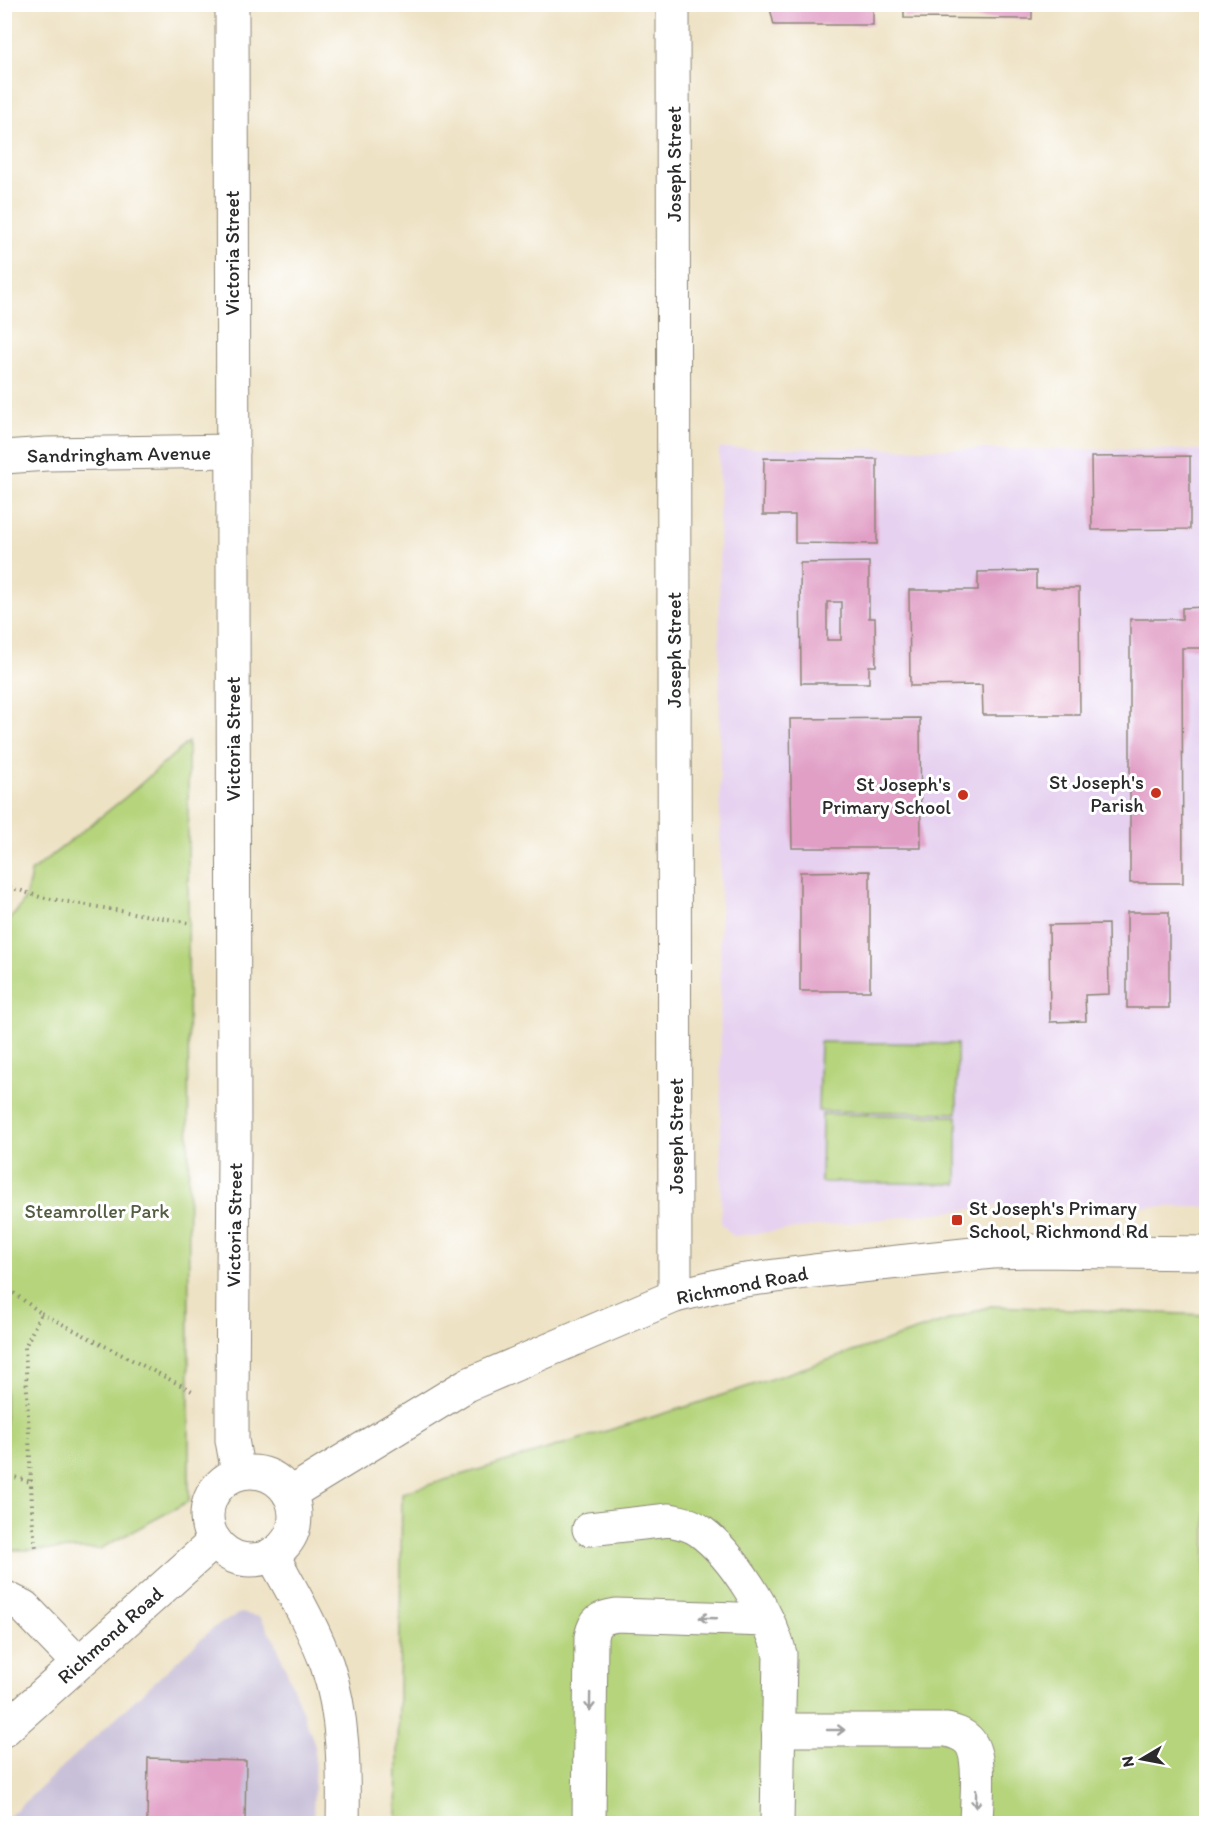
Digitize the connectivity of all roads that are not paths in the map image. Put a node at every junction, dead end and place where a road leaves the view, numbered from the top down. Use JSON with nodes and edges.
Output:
{"nodes":[{"id":1,"x":232,"y":4,"type":"edge"},
{"id":2,"x":673,"y":4,"type":"edge"},
{"id":3,"x":233,"y":451,"type":"junction"},
{"id":4,"x":4,"y":457,"type":"edge"},
{"id":5,"x":1206,"y":1252,"type":"edge"},
{"id":6,"x":675,"y":1296,"type":"junction"},
{"id":7,"x":238,"y":1473,"type":"junction"},
{"id":8,"x":289,"y":1494,"type":"junction"},
{"id":9,"x":589,"y":1529,"type":"dead end"},
{"id":10,"x":215,"y":1541,"type":"junction"},
{"id":11,"x":272,"y":1554,"type":"junction"},
{"id":12,"x":4,"y":1598,"type":"edge"},
{"id":13,"x":767,"y":1620,"type":"junction"},
{"id":14,"x":78,"y":1663,"type":"junction"},
{"id":15,"x":4,"y":1730,"type":"edge"},
{"id":16,"x":778,"y":1730,"type":"junction"},
{"id":17,"x":343,"y":1824,"type":"edge"},
{"id":18,"x":589,"y":1824,"type":"edge"},
{"id":19,"x":777,"y":1824,"type":"edge"},
{"id":20,"x":976,"y":1824,"type":"edge"}],
"edges":[{"from":1,"to":3,"type":"street","name":"Victoria Street"},
{"from":2,"to":6,"type":"street","name":"Joseph Street"},
{"from":3,"to":4,"type":"street","name":"Sandringham Avenue"},
{"from":3,"to":7,"type":"street","name":"Victoria Street"},
{"from":5,"to":6,"type":"street","name":"Richmond Road"},
{"from":6,"to":8,"type":"street","name":"Richmond Road"},
{"from":7,"to":8,"type":"street"},
{"from":7,"to":10,"type":"street"},
{"from":8,"to":11,"type":"street"},
{"from":9,"to":13,"type":"street"},
{"from":10,"to":11,"type":"street"},
{"from":10,"to":14,"type":"street","name":"Richmond Road"},
{"from":11,"to":17,"type":"street"},
{"from":12,"to":14,"type":"street"},
{"from":13,"to":16,"type":"street"},
{"from":13,"to":18,"type":"street","one_way":true},
{"from":14,"to":15,"type":"street","name":"Richmond Road"},
{"from":16,"to":19,"type":"street"},
{"from":16,"to":20,"type":"street","one_way":true}]}
